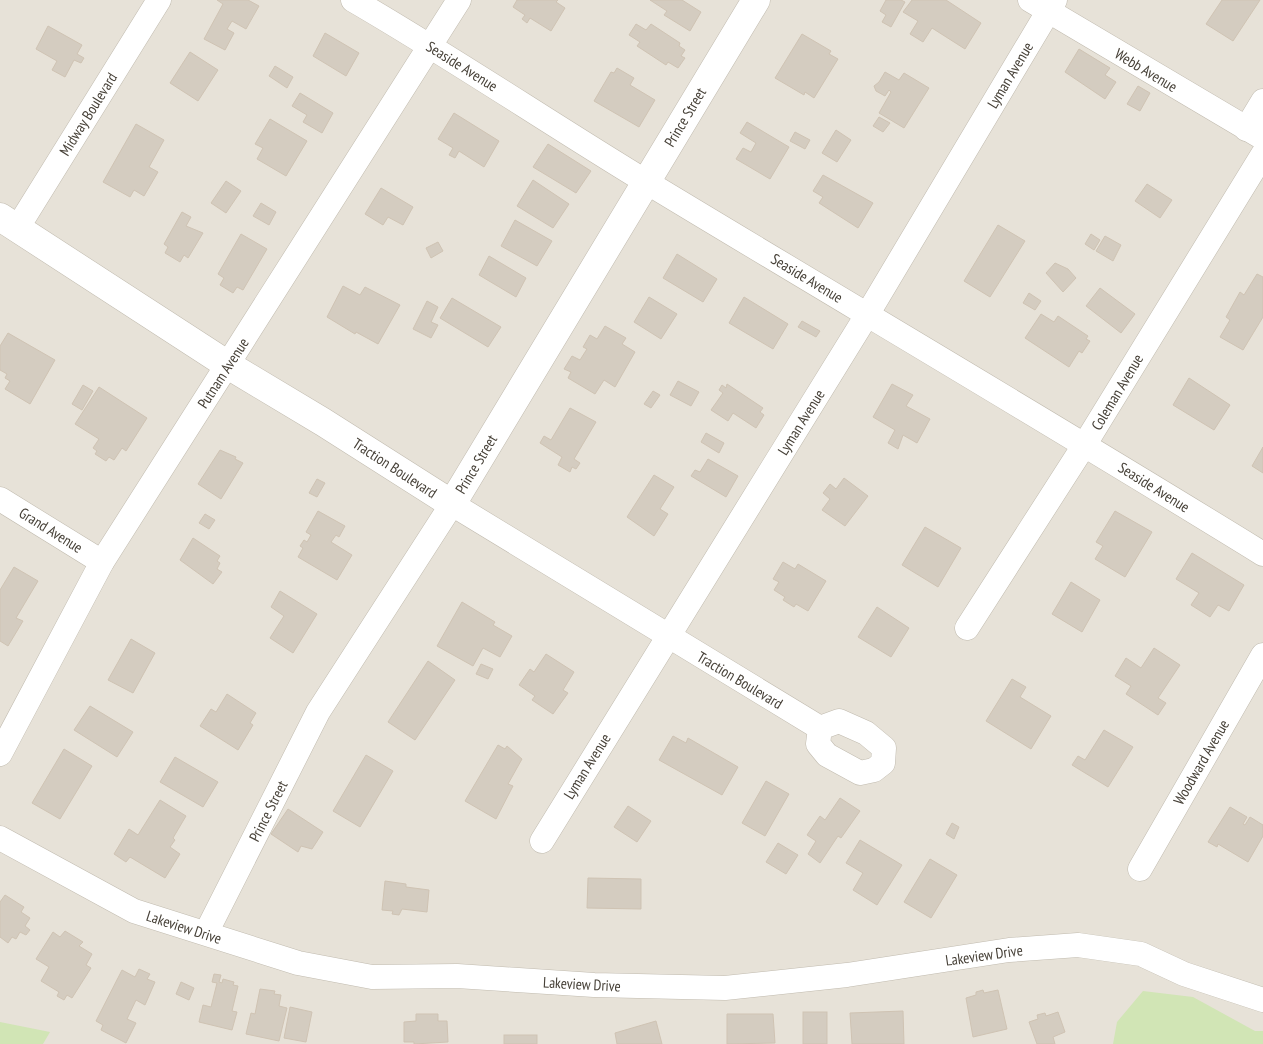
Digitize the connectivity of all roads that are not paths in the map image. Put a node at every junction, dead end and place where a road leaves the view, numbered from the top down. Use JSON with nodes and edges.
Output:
{"nodes":[{"id":1,"x":158,"y":0,"type":"edge"},
{"id":2,"x":353,"y":0,"type":"edge"},
{"id":3,"x":459,"y":0,"type":"edge"},
{"id":4,"x":756,"y":0,"type":"edge"},
{"id":5,"x":1044,"y":4,"type":"edge"},
{"id":6,"x":432,"y":46,"type":"junction"},
{"id":7,"x":1263,"y":101,"type":"edge"},
{"id":8,"x":1254,"y":134,"type":"edge"},
{"id":9,"x":1263,"y":154,"type":"edge"},
{"id":10,"x":646,"y":182,"type":"junction"},
{"id":11,"x":9,"y":222,"type":"edge"},
{"id":12,"x":868,"y":315,"type":"junction"},
{"id":13,"x":228,"y":365,"type":"junction"},
{"id":14,"x":1085,"y":444,"type":"junction"},
{"id":15,"x":0,"y":499,"type":"edge"},
{"id":16,"x":452,"y":504,"type":"junction"},
{"id":17,"x":1263,"y":554,"type":"edge"},
{"id":18,"x":102,"y":562,"type":"junction"},
{"id":19,"x":967,"y":628,"type":"dead end"},
{"id":20,"x":667,"y":637,"type":"junction"},
{"id":21,"x":1263,"y":655,"type":"edge"},
{"id":22,"x":820,"y":728,"type":"dead end"},
{"id":23,"x":0,"y":754,"type":"edge"},
{"id":24,"x":0,"y":838,"type":"edge"},
{"id":25,"x":542,"y":841,"type":"dead end"},
{"id":26,"x":1140,"y":869,"type":"dead end"},
{"id":27,"x":206,"y":934,"type":"junction"},
{"id":28,"x":1263,"y":1000,"type":"edge"}],
"edges":[{"from":1,"to":11,"type":"street","name":"Midway Boulevard"},
{"from":2,"to":6,"type":"street","name":"Seaside Avenue"},
{"from":3,"to":6,"type":"street","name":"Putnam Avenue"},
{"from":4,"to":10,"type":"street","name":"Prince Street"},
{"from":5,"to":8,"type":"street","name":"Webb Avenue"},
{"from":5,"to":12,"type":"street","name":"Lyman Avenue"},
{"from":6,"to":10,"type":"street","name":"Seaside Avenue"},
{"from":6,"to":13,"type":"street","name":"Putnam Avenue"},
{"from":7,"to":8,"type":"street"},
{"from":9,"to":14,"type":"street","name":"Coleman Avenue"},
{"from":10,"to":12,"type":"street","name":"Seaside Avenue"},
{"from":10,"to":16,"type":"street","name":"Prince Street"},
{"from":11,"to":13,"type":"street","name":"Traction Boulevard"},
{"from":12,"to":14,"type":"street","name":"Seaside Avenue"},
{"from":12,"to":20,"type":"street","name":"Lyman Avenue"},
{"from":13,"to":16,"type":"street","name":"Traction Boulevard"},
{"from":13,"to":18,"type":"street","name":"Putnam Avenue"},
{"from":14,"to":17,"type":"street","name":"Seaside Avenue"},
{"from":14,"to":19,"type":"street","name":"Coleman Avenue"},
{"from":15,"to":18,"type":"street","name":"Grand Avenue"},
{"from":16,"to":20,"type":"street","name":"Traction Boulevard"},
{"from":16,"to":27,"type":"street","name":"Prince Street"},
{"from":18,"to":23,"type":"street","name":"Putnam Avenue"},
{"from":20,"to":22,"type":"street","name":"Traction Boulevard"},
{"from":20,"to":25,"type":"street","name":"Lyman Avenue"},
{"from":21,"to":26,"type":"street","name":"Woodward Avenue"},
{"from":24,"to":27,"type":"street","name":"Lakeview Drive"},
{"from":27,"to":28,"type":"street","name":"Lakeview Drive"}]}
